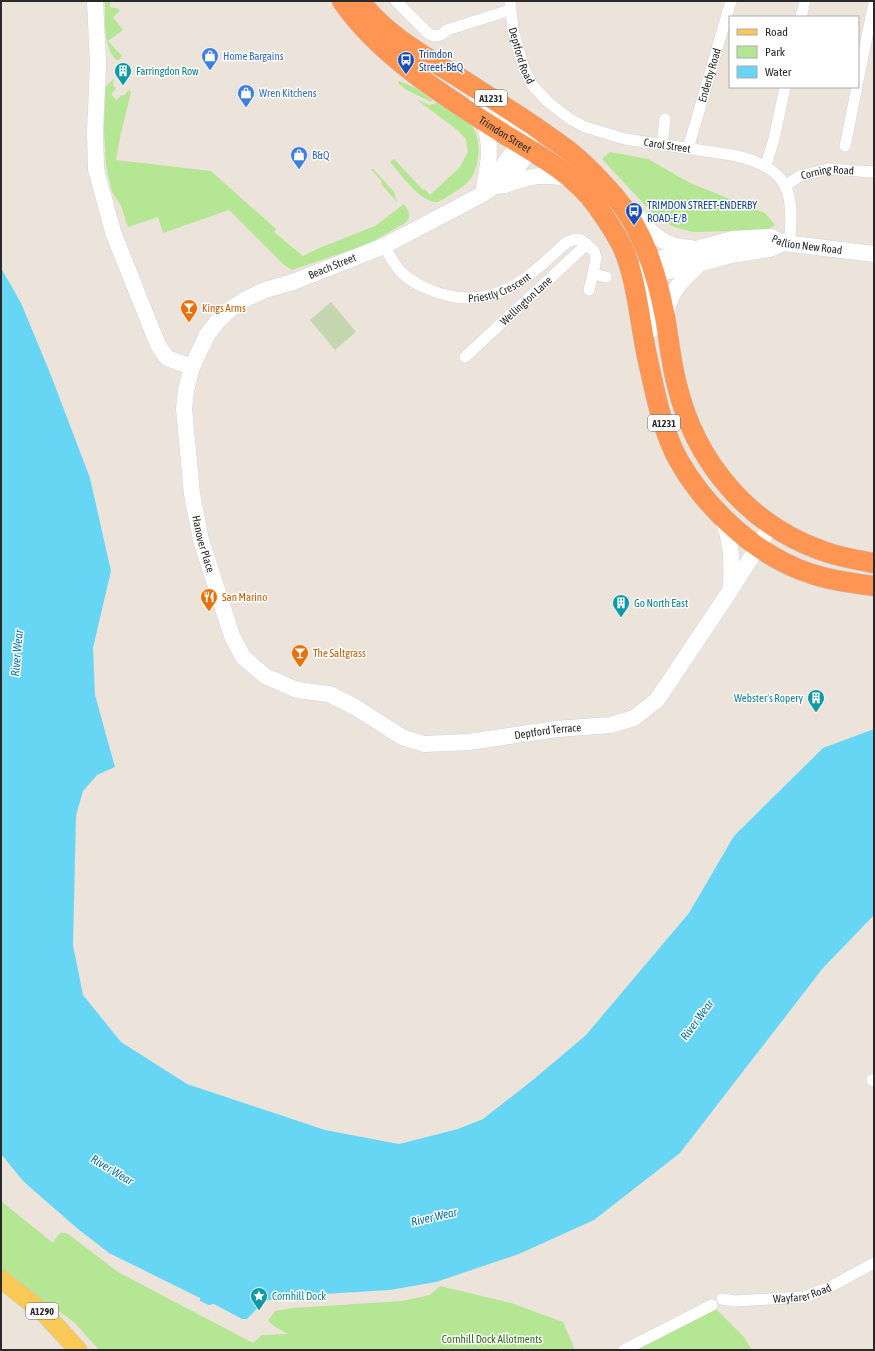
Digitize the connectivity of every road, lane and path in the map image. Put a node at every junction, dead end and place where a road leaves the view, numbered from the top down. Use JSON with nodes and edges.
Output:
{"nodes":[{"id":1,"x":95,"y":1,"type":"edge"},
{"id":2,"x":342,"y":1,"type":"edge"},
{"id":3,"x":360,"y":1,"type":"edge"},
{"id":4,"x":396,"y":1,"type":"edge"},
{"id":5,"x":731,"y":1,"type":"edge"},
{"id":6,"x":805,"y":1,"type":"edge"},
{"id":7,"x":874,"y":2,"type":"edge"},
{"id":8,"x":510,"y":6,"type":"edge"},
{"id":9,"x":801,"y":16,"type":"edge"},
{"id":10,"x":417,"y":51,"type":"junction"},
{"id":11,"x":859,"y":76,"type":"edge"},
{"id":12,"x":785,"y":88,"type":"edge"},
{"id":13,"x":857,"y":88,"type":"edge"},
{"id":14,"x":548,"y":102,"type":"joint"},
{"id":15,"x":665,"y":119,"type":"dead end"},
{"id":16,"x":484,"y":121,"type":"junction"},
{"id":17,"x":550,"y":138,"type":"junction"},
{"id":18,"x":526,"y":144,"type":"junction"},
{"id":19,"x":662,"y":145,"type":"junction"},
{"id":20,"x":845,"y":146,"type":"dead end"},
{"id":21,"x":688,"y":148,"type":"junction"},
{"id":22,"x":766,"y":165,"type":"junction"},
{"id":23,"x":874,"y":172,"type":"edge"},
{"id":24,"x":570,"y":179,"type":"junction"},
{"id":25,"x":785,"y":186,"type":"junction"},
{"id":26,"x":493,"y":189,"type":"junction"},
{"id":27,"x":617,"y":200,"type":"junction"},
{"id":28,"x":787,"y":243,"type":"junction"},
{"id":29,"x":587,"y":244,"type":"junction"},
{"id":30,"x":384,"y":246,"type":"junction"},
{"id":31,"x":694,"y":249,"type":"junction"},
{"id":32,"x":874,"y":254,"type":"edge"},
{"id":33,"x":699,"y":264,"type":"junction"},
{"id":34,"x":645,"y":271,"type":"junction"},
{"id":35,"x":593,"y":274,"type":"junction"},
{"id":36,"x":606,"y":277,"type":"dead end"},
{"id":37,"x":589,"y":290,"type":"dead end"},
{"id":38,"x":665,"y":317,"type":"junction"},
{"id":39,"x":465,"y":357,"type":"dead end"},
{"id":40,"x":192,"y":366,"type":"junction"},
{"id":41,"x":720,"y":513,"type":"junction"},
{"id":42,"x":771,"y":526,"type":"junction"},
{"id":43,"x":757,"y":546,"type":"junction"},
{"id":44,"x":874,"y":563,"type":"edge"},
{"id":45,"x":874,"y":586,"type":"edge"},
{"id":46,"x":729,"y":591,"type":"junction"},
{"id":47,"x":317,"y":692,"type":"joint"},
{"id":48,"x":874,"y":1263,"type":"edge"},
{"id":49,"x":1,"y":1279,"type":"edge"},
{"id":50,"x":722,"y":1299,"type":"dead end"},
{"id":51,"x":712,"y":1305,"type":"dead end"},
{"id":52,"x":78,"y":1350,"type":"edge"},
{"id":53,"x":624,"y":1350,"type":"edge"}],
"edges":[{"from":1,"to":40,"type":"street"},
{"from":2,"to":16,"type":"highway","name":"Trimdon Street","number":"A1231"},
{"from":3,"to":10,"type":"highway","name":"Trimdon Street","number":"A1231"},
{"from":4,"to":8,"type":"street"},
{"from":5,"to":21,"type":"street","name":"Enderby Road"},
{"from":6,"to":9,"type":"street"},
{"from":7,"to":11,"type":"street"},
{"from":8,"to":14,"type":"street","name":"Deptford Road"},
{"from":10,"to":17,"type":"highway","name":"Trimdon Street","number":"A1231"},
{"from":10,"to":18,"type":"street"},
{"from":12,"to":22,"type":"street"},
{"from":13,"to":20,"type":"street"},
{"from":14,"to":19,"type":"street","name":"Carol Street"},
{"from":15,"to":19,"type":"street"},
{"from":16,"to":18,"type":"highway","name":"Trimdon Street","number":"A1231"},
{"from":16,"to":26,"type":"street"},
{"from":17,"to":18,"type":"street"},
{"from":17,"to":27,"type":"highway","name":"Trimdon Street","number":"A1231"},
{"from":18,"to":24,"type":"highway","name":"Trimdon Street","number":"A1231"},
{"from":18,"to":26,"type":"street","name":"Beach Street"},
{"from":19,"to":21,"type":"street","name":"Carol Street"},
{"from":21,"to":22,"type":"street","name":"Carol Street"},
{"from":22,"to":25,"type":"street","name":"Carol Street"},
{"from":23,"to":25,"type":"street","name":"Corning Road"},
{"from":24,"to":26,"type":"street"},
{"from":24,"to":34,"type":"highway","name":"Trimdon Street","number":"A1231"},
{"from":25,"to":28,"type":"street"},
{"from":26,"to":30,"type":"street","name":"Beach Street"},
{"from":27,"to":31,"type":"street","name":"Pallion New Road"},
{"from":27,"to":34,"type":"highway","number":"A1231"},
{"from":28,"to":31,"type":"street","name":"Pallion New Road"},
{"from":28,"to":32,"type":"street","name":"Pallion New Road"},
{"from":28,"to":33,"type":"street"},
{"from":29,"to":30,"type":"street","name":"Priestly Crescent"},
{"from":29,"to":35,"type":"street"},
{"from":29,"to":39,"type":"street","name":"Wellington Lane"},
{"from":30,"to":40,"type":"street","name":"Beach Street"},
{"from":31,"to":34,"type":"street","name":"Pallion New Road"},
{"from":33,"to":34,"type":"street"},
{"from":33,"to":38,"type":"street"},
{"from":34,"to":38,"type":"highway","number":"A1231"},
{"from":34,"to":41,"type":"highway","number":"A1231"},
{"from":35,"to":36,"type":"street"},
{"from":35,"to":37,"type":"street"},
{"from":38,"to":42,"type":"highway","number":"A1231"},
{"from":40,"to":47,"type":"street","name":"Hanover Place"},
{"from":41,"to":43,"type":"highway","number":"A1231"},
{"from":41,"to":46,"type":"street"},
{"from":42,"to":43,"type":"street","name":"Deptford Terrace"},
{"from":42,"to":44,"type":"highway","number":"A1231"},
{"from":43,"to":45,"type":"highway","number":"A1231"},
{"from":43,"to":46,"type":"street","name":"Deptford Terrace"},
{"from":46,"to":47,"type":"street","name":"Deptford Terrace"},
{"from":48,"to":50,"type":"street","name":"Wayfarer Road"},
{"from":49,"to":52,"type":"main road","number":"A1290"},
{"from":51,"to":53,"type":"street"}]}
